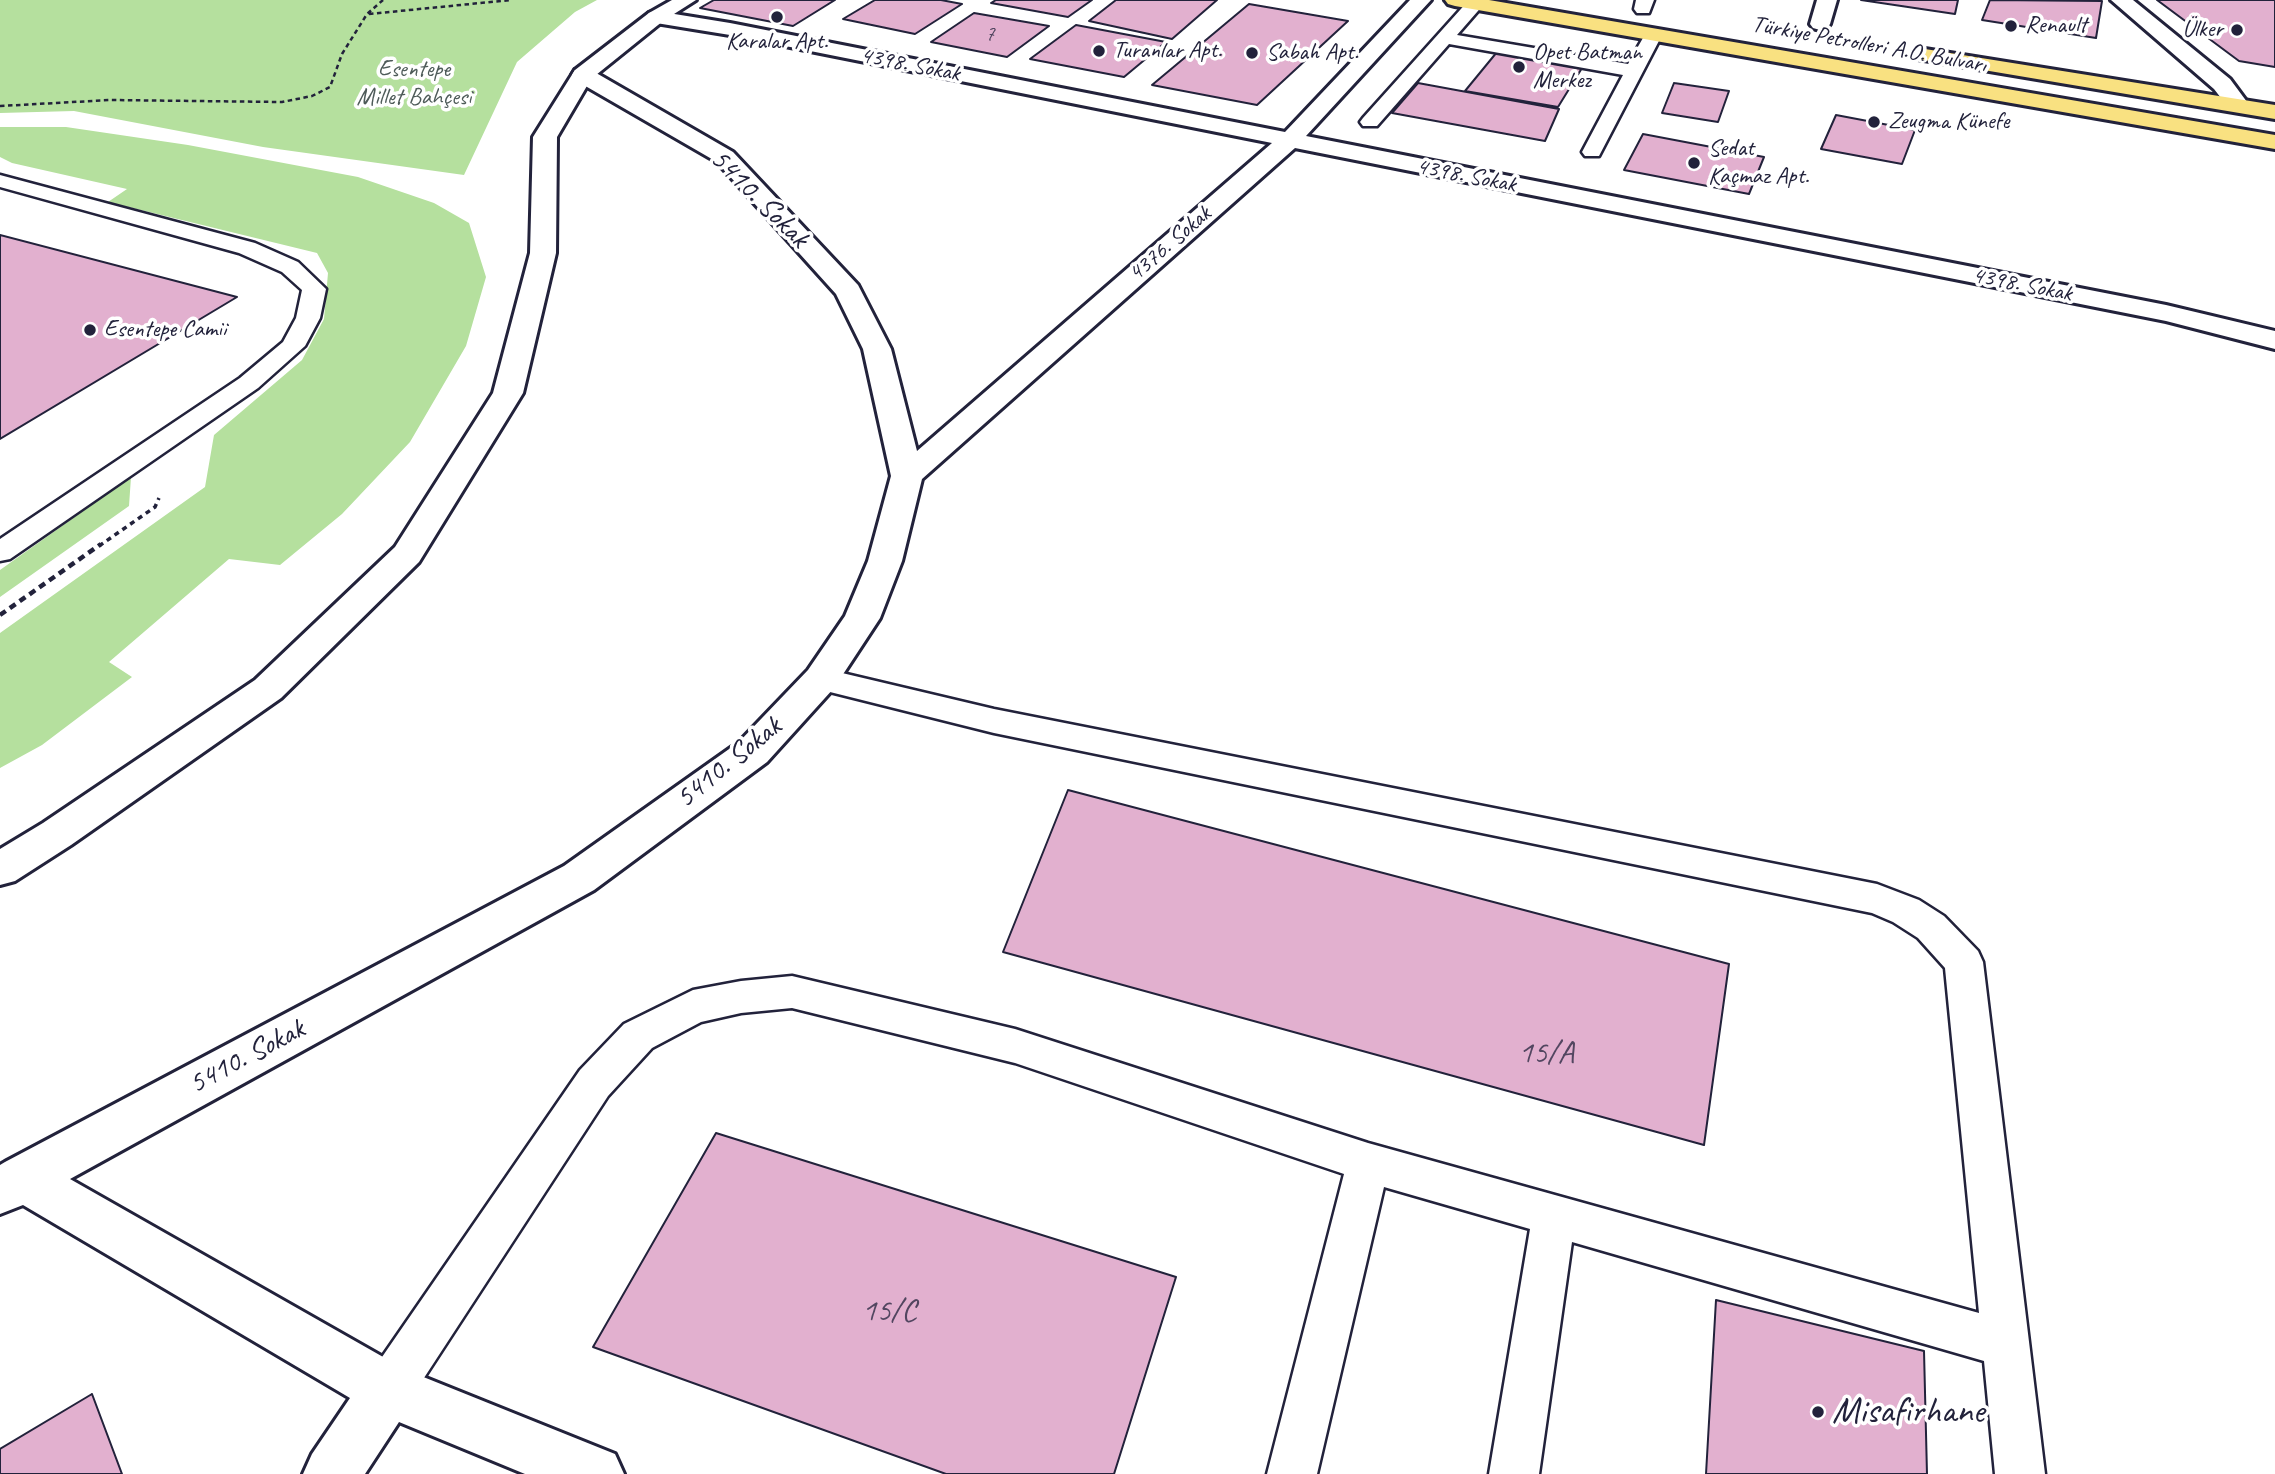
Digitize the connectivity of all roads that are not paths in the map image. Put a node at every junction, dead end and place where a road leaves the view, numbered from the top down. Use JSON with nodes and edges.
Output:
{"nodes":[{"id":1,"x":686,"y":0,"type":"edge"},
{"id":2,"x":1421,"y":0,"type":"edge"},
{"id":3,"x":1827,"y":0,"type":"edge"},
{"id":4,"x":2120,"y":0,"type":"edge"},
{"id":5,"x":1465,"y":2,"type":"edge"},
{"id":6,"x":1616,"y":4,"type":"dead end"},
{"id":7,"x":1649,"y":7,"type":"edge"},
{"id":8,"x":656,"y":17,"type":"junction"},
{"id":9,"x":1820,"y":33,"type":"dead end"},
{"id":10,"x":1653,"y":34,"type":"junction"},
{"id":11,"x":1445,"y":38,"type":"junction"},
{"id":12,"x":1900,"y":51,"type":"dead end"},
{"id":13,"x":1634,"y":71,"type":"junction"},
{"id":14,"x":583,"y":75,"type":"junction"},
{"id":15,"x":2239,"y":106,"type":"junction"},
{"id":16,"x":2275,"y":112,"type":"edge"},
{"id":17,"x":1370,"y":122,"type":"dead end"},
{"id":18,"x":1289,"y":141,"type":"junction"},
{"id":19,"x":2275,"y":142,"type":"edge"},
{"id":20,"x":1592,"y":152,"type":"dead end"},
{"id":21,"x":0,"y":181,"type":"edge"},
{"id":22,"x":2275,"y":340,"type":"edge"},
{"id":23,"x":907,"y":477,"type":"junction"},
{"id":24,"x":0,"y":552,"type":"edge"},
{"id":25,"x":821,"y":679,"type":"junction"},
{"id":26,"x":0,"y":869,"type":"edge"},
{"id":27,"x":1368,"y":1163,"type":"junction"},
{"id":28,"x":12,"y":1184,"type":"edge"},
{"id":29,"x":1554,"y":1216,"type":"junction"},
{"id":30,"x":2006,"y":1344,"type":"junction"},
{"id":31,"x":388,"y":1390,"type":"junction"},
{"id":32,"x":332,"y":1474,"type":"edge"},
{"id":33,"x":595,"y":1474,"type":"edge"},
{"id":34,"x":1292,"y":1474,"type":"edge"},
{"id":35,"x":1514,"y":1474,"type":"edge"},
{"id":36,"x":2020,"y":1474,"type":"edge"}],
"edges":[{"from":1,"to":8,"type":"street"},
{"from":2,"to":18,"type":"street","name":"4376. Sokak"},
{"from":3,"to":9,"type":"street"},
{"from":4,"to":15,"type":"street"},
{"from":5,"to":10,"type":"highway","name":"Türkiye Petrolleri A.O. Bulvarı"},
{"from":5,"to":11,"type":"lane"},
{"from":6,"to":7,"type":"highway"},
{"from":8,"to":14,"type":"street"},
{"from":8,"to":18,"type":"street","name":"4398. Sokak"},
{"from":10,"to":13,"type":"lane"},
{"from":10,"to":19,"type":"highway","name":"Türkiye Petrolleri A.O. Bulvarı"},
{"from":11,"to":13,"type":"lane"},
{"from":11,"to":17,"type":"lane"},
{"from":12,"to":15,"type":"highway","name":"Türkiye Petrolleri A.O. Bulvarı"},
{"from":13,"to":20,"type":"lane"},
{"from":14,"to":23,"type":"street","name":"5410. Sokak"},
{"from":14,"to":26,"type":"street"},
{"from":15,"to":16,"type":"highway","name":"Türkiye Petrolleri A.O. Bulvarı"},
{"from":18,"to":22,"type":"street","name":"4398. Sokak"},
{"from":18,"to":23,"type":"street","name":"4376. Sokak"},
{"from":21,"to":24,"type":"lane"},
{"from":23,"to":25,"type":"street","name":"5410. Sokak"},
{"from":25,"to":28,"type":"street","name":"5410. Sokak"},
{"from":25,"to":30,"type":"lane"},
{"from":27,"to":29,"type":"lane"},
{"from":27,"to":31,"type":"lane"},
{"from":27,"to":34,"type":"lane"},
{"from":28,"to":31,"type":"street"},
{"from":29,"to":30,"type":"lane"},
{"from":29,"to":35,"type":"lane"},
{"from":30,"to":36,"type":"lane"},
{"from":31,"to":32,"type":"street"},
{"from":31,"to":33,"type":"street"}]}
